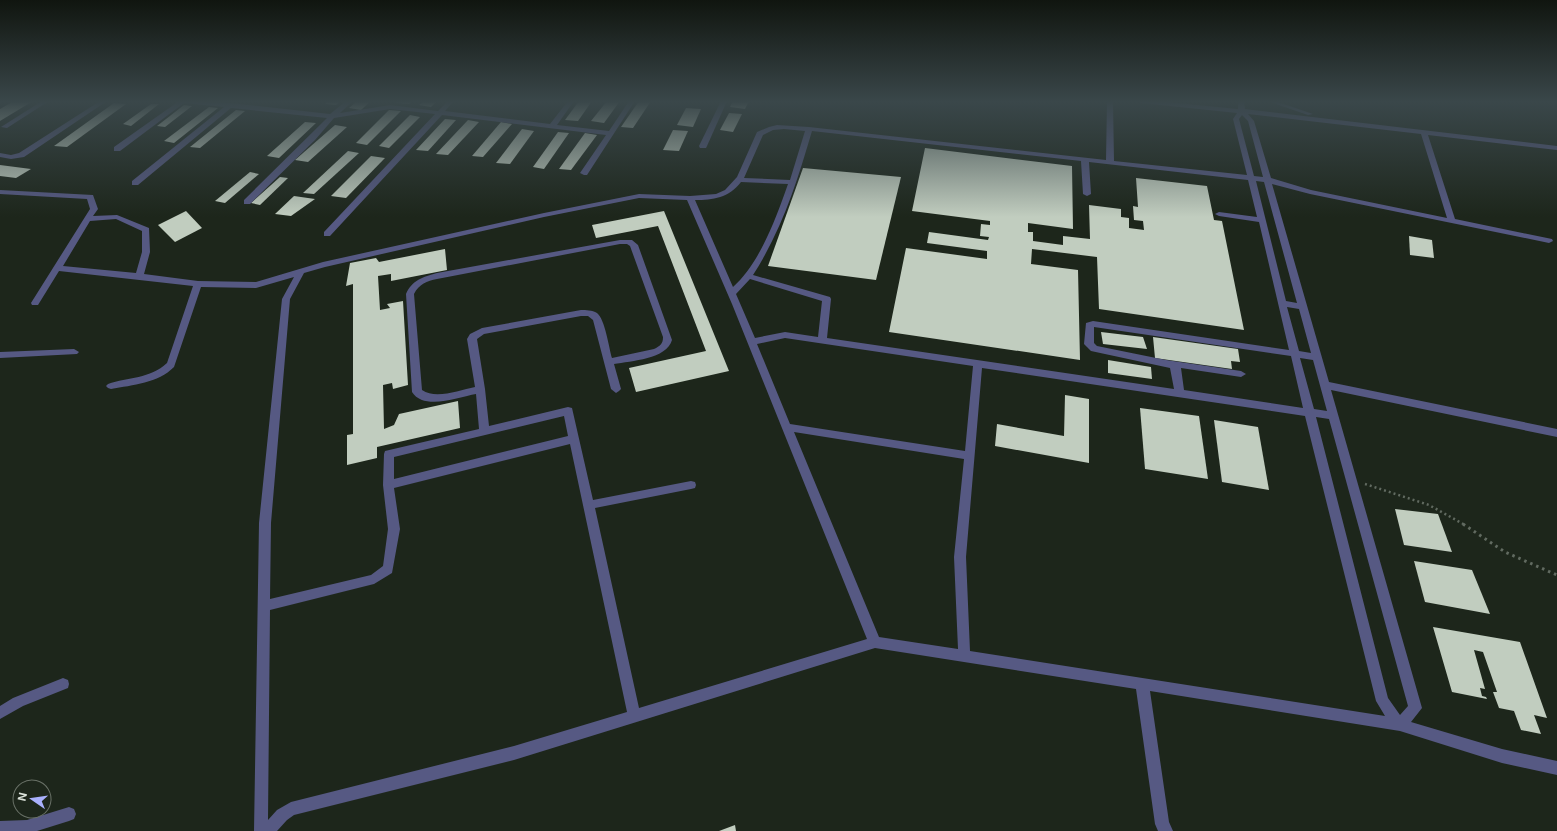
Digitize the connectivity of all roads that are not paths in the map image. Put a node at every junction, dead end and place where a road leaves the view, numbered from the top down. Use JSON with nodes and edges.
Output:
{"nodes":[{"id":1,"x":44,"y":140,"type":"edge"},
{"id":2,"x":129,"y":140,"type":"edge"},
{"id":3,"x":189,"y":140,"type":"edge"},
{"id":4,"x":310,"y":140,"type":"edge"},
{"id":5,"x":414,"y":140,"type":"edge"},
{"id":6,"x":606,"y":140,"type":"edge"},
{"id":7,"x":706,"y":140,"type":"edge"},
{"id":8,"x":757,"y":140,"type":"edge"},
{"id":9,"x":806,"y":140,"type":"edge"},
{"id":10,"x":905,"y":140,"type":"edge"},
{"id":11,"x":1110,"y":140,"type":"edge"},
{"id":12,"x":1241,"y":140,"type":"edge"},
{"id":13,"x":1256,"y":140,"type":"edge"},
{"id":14,"x":1426,"y":140,"type":"edge"},
{"id":15,"x":1489,"y":140,"type":"edge"},
{"id":16,"x":703,"y":146,"type":"dead end"},
{"id":17,"x":1557,"y":148,"type":"edge"},
{"id":18,"x":117,"y":149,"type":"dead end"},
{"id":19,"x":0,"y":155,"type":"edge"},
{"id":20,"x":1086,"y":160,"type":"junction"},
{"id":21,"x":1110,"y":162,"type":"junction"},
{"id":22,"x":584,"y":173,"type":"dead end"},
{"id":23,"x":1250,"y":178,"type":"junction"},
{"id":24,"x":739,"y":180,"type":"junction"},
{"id":25,"x":1268,"y":180,"type":"junction"},
{"id":26,"x":793,"y":182,"type":"junction"},
{"id":27,"x":135,"y":183,"type":"dead end"},
{"id":28,"x":0,"y":192,"type":"edge"},
{"id":29,"x":1087,"y":194,"type":"dead end"},
{"id":30,"x":690,"y":198,"type":"junction"},
{"id":31,"x":246,"y":202,"type":"dead end"},
{"id":32,"x":1219,"y":214,"type":"dead end"},
{"id":33,"x":88,"y":219,"type":"junction"},
{"id":34,"x":1262,"y":220,"type":"junction"},
{"id":35,"x":1452,"y":221,"type":"junction"},
{"id":36,"x":327,"y":234,"type":"dead end"},
{"id":37,"x":1549,"y":241,"type":"dead end"},
{"id":38,"x":1271,"y":254,"type":"junction"},
{"id":39,"x":1289,"y":256,"type":"junction"},
{"id":40,"x":57,"y":268,"type":"junction"},
{"id":41,"x":301,"y":271,"type":"junction"},
{"id":42,"x":139,"y":276,"type":"junction"},
{"id":43,"x":748,"y":276,"type":"junction"},
{"id":44,"x":198,"y":284,"type":"junction"},
{"id":45,"x":731,"y":293,"type":"junction"},
{"id":46,"x":35,"y":303,"type":"dead end"},
{"id":47,"x":1282,"y":303,"type":"junction"},
{"id":48,"x":1304,"y":307,"type":"junction"},
{"id":49,"x":822,"y":341,"type":"junction"},
{"id":50,"x":751,"y":342,"type":"junction"},
{"id":51,"x":74,"y":352,"type":"dead end"},
{"id":52,"x":1295,"y":353,"type":"junction"},
{"id":53,"x":0,"y":355,"type":"edge"},
{"id":54,"x":1317,"y":357,"type":"junction"},
{"id":55,"x":608,"y":362,"type":"junction"},
{"id":56,"x":1168,"y":363,"type":"junction"},
{"id":57,"x":978,"y":364,"type":"junction"},
{"id":58,"x":1241,"y":374,"type":"dead end"},
{"id":59,"x":1325,"y":385,"type":"junction"},
{"id":60,"x":111,"y":386,"type":"dead end"},
{"id":61,"x":480,"y":388,"type":"junction"},
{"id":62,"x":616,"y":390,"type":"dead end"},
{"id":63,"x":1179,"y":392,"type":"junction"},
{"id":64,"x":1310,"y":412,"type":"junction"},
{"id":65,"x":1333,"y":416,"type":"junction"},
{"id":66,"x":787,"y":427,"type":"junction"},
{"id":67,"x":484,"y":431,"type":"junction"},
{"id":68,"x":1557,"y":433,"type":"edge"},
{"id":69,"x":574,"y":439,"type":"junction"},
{"id":70,"x":969,"y":456,"type":"junction"},
{"id":71,"x":388,"y":485,"type":"junction"},
{"id":72,"x":691,"y":485,"type":"dead end"},
{"id":73,"x":588,"y":505,"type":"junction"},
{"id":74,"x":264,"y":606,"type":"junction"},
{"id":75,"x":874,"y":642,"type":"junction"},
{"id":76,"x":964,"y":656,"type":"junction"},
{"id":77,"x":63,"y":684,"type":"dead end"},
{"id":78,"x":1142,"y":684,"type":"junction"},
{"id":79,"x":0,"y":713,"type":"edge"},
{"id":80,"x":634,"y":716,"type":"junction"},
{"id":81,"x":1400,"y":725,"type":"junction"},
{"id":82,"x":1557,"y":768,"type":"edge"},
{"id":83,"x":69,"y":814,"type":"dead end"},
{"id":84,"x":0,"y":828,"type":"edge"},
{"id":85,"x":261,"y":831,"type":"edge"},
{"id":86,"x":268,"y":831,"type":"edge"},
{"id":87,"x":1166,"y":831,"type":"edge"}],
"edges":[{"from":1,"to":19,"type":"street"},
{"from":2,"to":18,"type":"street"},
{"from":3,"to":27,"type":"street"},
{"from":4,"to":31,"type":"street"},
{"from":5,"to":36,"type":"street"},
{"from":6,"to":22,"type":"street"},
{"from":7,"to":16,"type":"street"},
{"from":8,"to":24,"type":"street"},
{"from":9,"to":26,"type":"street"},
{"from":10,"to":20,"type":"street"},
{"from":11,"to":21,"type":"street"},
{"from":12,"to":23,"type":"street"},
{"from":13,"to":25,"type":"street"},
{"from":14,"to":35,"type":"street"},
{"from":15,"to":17,"type":"street"},
{"from":20,"to":21,"type":"street"},
{"from":20,"to":29,"type":"street"},
{"from":21,"to":23,"type":"street"},
{"from":23,"to":25,"type":"street"},
{"from":23,"to":34,"type":"street"},
{"from":24,"to":26,"type":"street"},
{"from":24,"to":30,"type":"street"},
{"from":25,"to":35,"type":"street"},
{"from":25,"to":39,"type":"street"},
{"from":26,"to":43,"type":"street"},
{"from":28,"to":33,"type":"street"},
{"from":30,"to":41,"type":"street"},
{"from":30,"to":45,"type":"street"},
{"from":32,"to":34,"type":"street"},
{"from":33,"to":40,"type":"street"},
{"from":33,"to":42,"type":"street"},
{"from":34,"to":38,"type":"street"},
{"from":35,"to":37,"type":"street"},
{"from":38,"to":39,"type":"street"},
{"from":38,"to":47,"type":"street"},
{"from":39,"to":48,"type":"street"},
{"from":40,"to":42,"type":"street"},
{"from":40,"to":46,"type":"street"},
{"from":41,"to":44,"type":"street"},
{"from":41,"to":74,"type":"street"},
{"from":42,"to":44,"type":"street"},
{"from":43,"to":45,"type":"street"},
{"from":43,"to":49,"type":"street"},
{"from":44,"to":60,"type":"street"},
{"from":45,"to":50,"type":"street"},
{"from":47,"to":48,"type":"street"},
{"from":47,"to":52,"type":"street"},
{"from":48,"to":54,"type":"street"},
{"from":49,"to":50,"type":"street"},
{"from":49,"to":57,"type":"street"},
{"from":50,"to":66,"type":"street"},
{"from":51,"to":53,"type":"street"},
{"from":52,"to":54,"type":"street"},
{"from":52,"to":56,"type":"street"},
{"from":52,"to":64,"type":"street"},
{"from":54,"to":59,"type":"street"},
{"from":55,"to":61,"type":"street"},
{"from":55,"to":61,"type":"street"},
{"from":55,"to":62,"type":"street"},
{"from":56,"to":58,"type":"street"},
{"from":56,"to":63,"type":"street"},
{"from":57,"to":63,"type":"street"},
{"from":57,"to":70,"type":"street"},
{"from":59,"to":65,"type":"street"},
{"from":59,"to":68,"type":"street"},
{"from":61,"to":67,"type":"street"},
{"from":63,"to":64,"type":"street"},
{"from":64,"to":65,"type":"street"},
{"from":64,"to":81,"type":"street"},
{"from":65,"to":81,"type":"street"},
{"from":66,"to":70,"type":"street"},
{"from":66,"to":75,"type":"street"},
{"from":67,"to":69,"type":"street"},
{"from":67,"to":71,"type":"street"},
{"from":69,"to":71,"type":"street"},
{"from":69,"to":73,"type":"street"},
{"from":70,"to":76,"type":"street"},
{"from":71,"to":74,"type":"street"},
{"from":72,"to":73,"type":"street"},
{"from":73,"to":80,"type":"street"},
{"from":74,"to":85,"type":"street"},
{"from":75,"to":76,"type":"street"},
{"from":75,"to":80,"type":"street"},
{"from":76,"to":78,"type":"street"},
{"from":77,"to":79,"type":"street"},
{"from":78,"to":81,"type":"street"},
{"from":78,"to":87,"type":"street"},
{"from":80,"to":86,"type":"street"},
{"from":81,"to":82,"type":"street"},
{"from":83,"to":84,"type":"street"}]}
